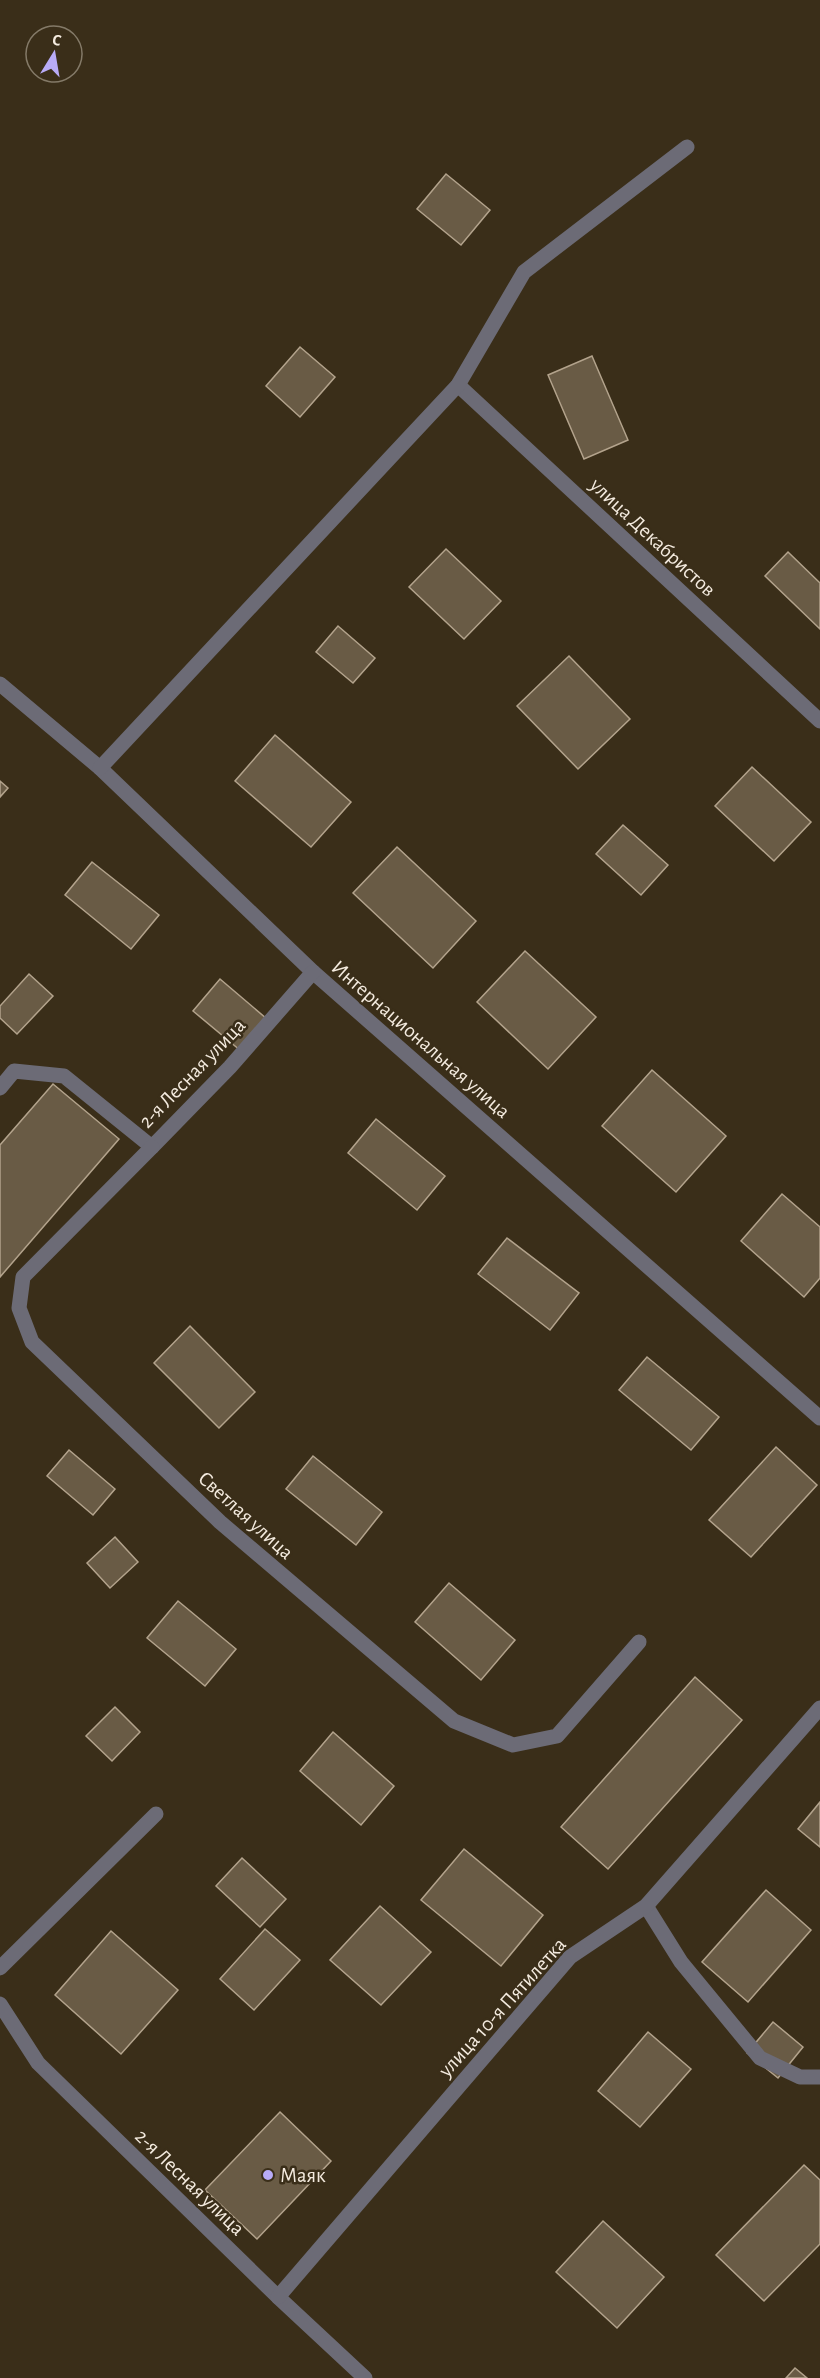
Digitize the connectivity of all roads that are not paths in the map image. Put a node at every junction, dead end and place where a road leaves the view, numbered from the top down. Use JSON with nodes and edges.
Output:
{"nodes":[{"id":1,"x":687,"y":147,"type":"dead end"},
{"id":2,"x":458,"y":385,"type":"junction"},
{"id":3,"x":0,"y":684,"type":"edge"},
{"id":4,"x":820,"y":721,"type":"edge"},
{"id":5,"x":100,"y":768,"type":"junction"},
{"id":6,"x":313,"y":972,"type":"junction"},
{"id":7,"x":0,"y":1088,"type":"edge"},
{"id":8,"x":152,"y":1147,"type":"junction"},
{"id":9,"x":820,"y":1418,"type":"edge"},
{"id":10,"x":639,"y":1642,"type":"dead end"},
{"id":11,"x":820,"y":1708,"type":"edge"},
{"id":12,"x":156,"y":1814,"type":"dead end"},
{"id":13,"x":646,"y":1906,"type":"junction"},
{"id":14,"x":0,"y":1968,"type":"edge"},
{"id":15,"x":0,"y":2004,"type":"edge"},
{"id":16,"x":820,"y":2076,"type":"edge"},
{"id":17,"x":278,"y":2297,"type":"junction"},
{"id":18,"x":365,"y":2378,"type":"edge"}],
"edges":[{"from":1,"to":2,"type":"street"},
{"from":2,"to":4,"type":"street","name":"улица Декабристов"},
{"from":2,"to":5,"type":"street"},
{"from":3,"to":5,"type":"street","name":"Интернациональная улица"},
{"from":5,"to":6,"type":"street","name":"Интернациональная улица"},
{"from":6,"to":8,"type":"street","name":"2-я Лесная улица"},
{"from":6,"to":9,"type":"street","name":"Интернациональная улица"},
{"from":7,"to":8,"type":"street","name":"2-я Лесная улица"},
{"from":8,"to":10,"type":"street","name":"Светлая улица"},
{"from":11,"to":13,"type":"street","name":"улица 10-я Пятилетка"},
{"from":12,"to":14,"type":"street"},
{"from":13,"to":16,"type":"street"},
{"from":13,"to":17,"type":"street","name":"улица 10-я Пятилетка"},
{"from":15,"to":17,"type":"street","name":"2-я Лесная улица"},
{"from":17,"to":18,"type":"street","name":"2-я Лесная улица"}]}
